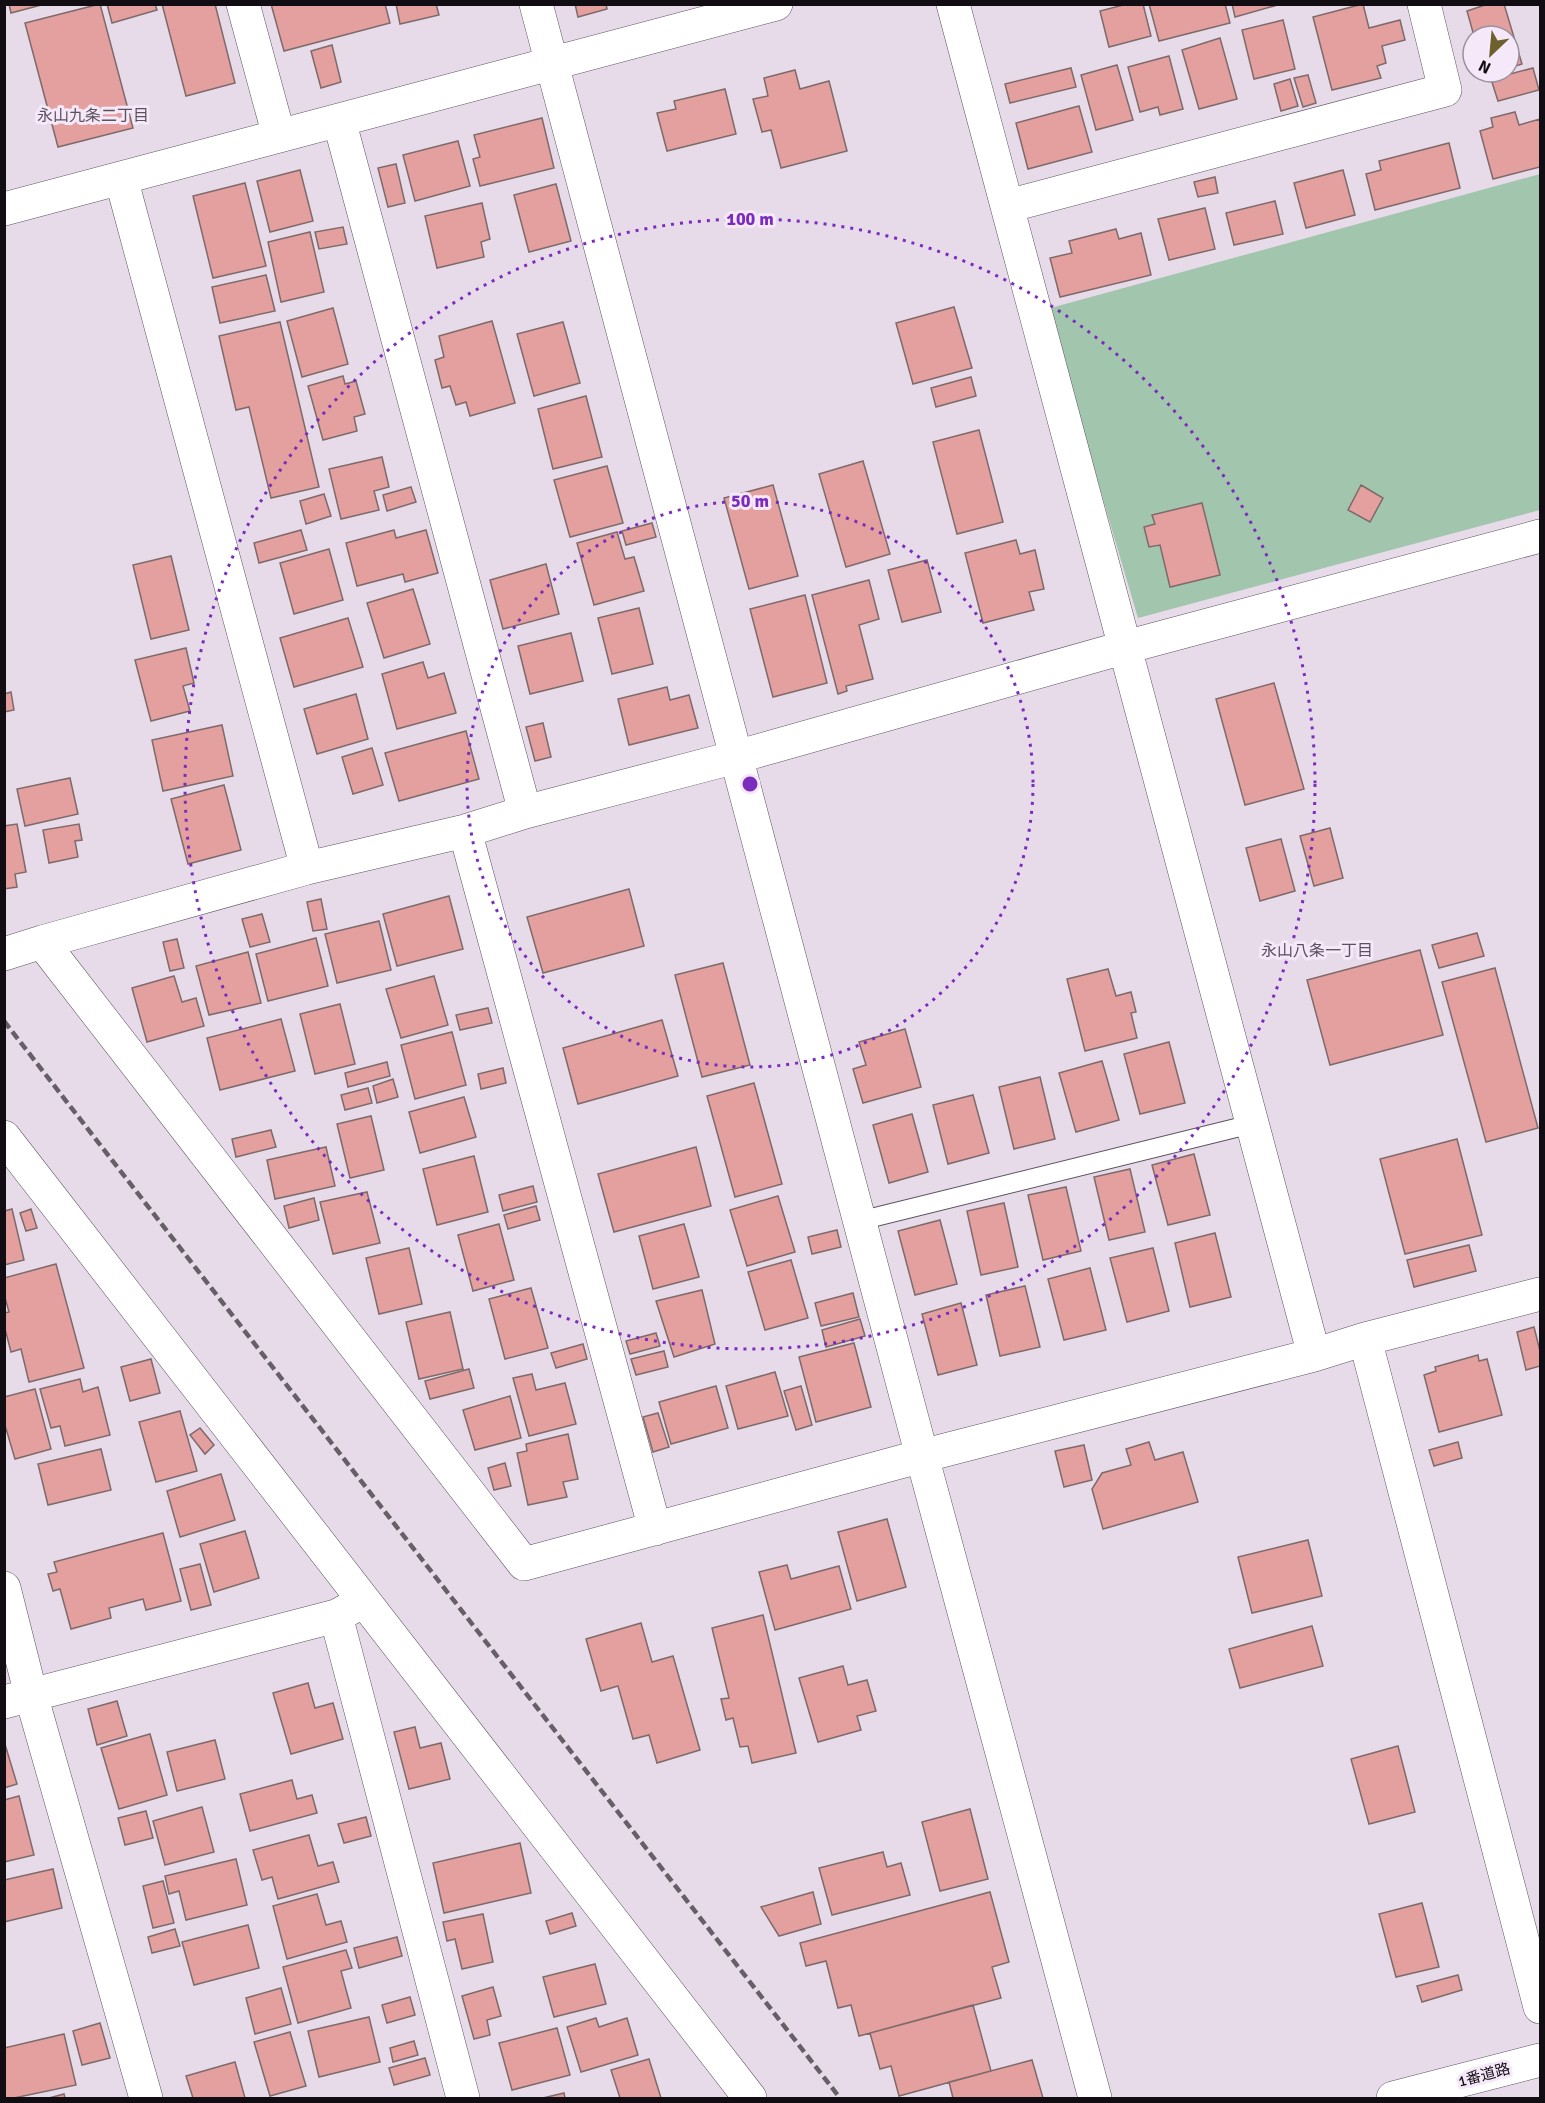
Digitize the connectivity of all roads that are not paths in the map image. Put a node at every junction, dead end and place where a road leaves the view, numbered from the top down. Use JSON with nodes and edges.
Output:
{"nodes":[{"id":1,"x":243,"y":4,"type":"edge"},
{"id":2,"x":536,"y":4,"type":"edge"},
{"id":3,"x":776,"y":4,"type":"edge"},
{"id":4,"x":953,"y":4,"type":"edge"},
{"id":5,"x":1424,"y":4,"type":"edge"},
{"id":6,"x":551,"y":63,"type":"junction"},
{"id":7,"x":339,"y":120,"type":"junction"},
{"id":8,"x":279,"y":136,"type":"junction"},
{"id":9,"x":121,"y":178,"type":"junction"},
{"id":10,"x":1008,"y":206,"type":"junction"},
{"id":11,"x":4,"y":209,"type":"edge"},
{"id":12,"x":1540,"y":536,"type":"edge"},
{"id":13,"x":1126,"y":647,"type":"junction"},
{"id":14,"x":736,"y":757,"type":"junction"},
{"id":15,"x":525,"y":812,"type":"junction"},
{"id":16,"x":465,"y":831,"type":"junction"},
{"id":17,"x":307,"y":868,"type":"junction"},
{"id":18,"x":42,"y":942,"type":"junction"},
{"id":19,"x":4,"y":954,"type":"edge"},
{"id":20,"x":1252,"y":1124,"type":"junction"},
{"id":21,"x":4,"y":1137,"type":"edge"},
{"id":22,"x":859,"y":1221,"type":"junction"},
{"id":23,"x":1540,"y":1294,"type":"edge"},
{"id":24,"x":1365,"y":1340,"type":"junction"},
{"id":25,"x":1314,"y":1355,"type":"junction"},
{"id":26,"x":922,"y":1456,"type":"junction"},
{"id":27,"x":655,"y":1529,"type":"junction"},
{"id":28,"x":4,"y":1588,"type":"edge"},
{"id":29,"x":350,"y":1608,"type":"junction"},
{"id":30,"x":18,"y":1699,"type":"edge"},
{"id":31,"x":1540,"y":2007,"type":"edge"},
{"id":32,"x":1540,"y":2060,"type":"edge"},
{"id":33,"x":146,"y":2098,"type":"edge"},
{"id":34,"x":464,"y":2098,"type":"edge"},
{"id":35,"x":750,"y":2098,"type":"edge"},
{"id":36,"x":1095,"y":2098,"type":"edge"},
{"id":37,"x":1392,"y":2098,"type":"edge"}],
"edges":[{"from":1,"to":8,"type":"street"},
{"from":2,"to":6,"type":"street"},
{"from":3,"to":6,"type":"street"},
{"from":4,"to":10,"type":"street"},
{"from":5,"to":10,"type":"street"},
{"from":6,"to":7,"type":"street"},
{"from":6,"to":14,"type":"street"},
{"from":7,"to":8,"type":"street"},
{"from":7,"to":15,"type":"street"},
{"from":8,"to":9,"type":"street"},
{"from":9,"to":11,"type":"street"},
{"from":9,"to":17,"type":"street"},
{"from":10,"to":13,"type":"street"},
{"from":12,"to":13,"type":"street"},
{"from":13,"to":14,"type":"street"},
{"from":13,"to":20,"type":"street"},
{"from":14,"to":15,"type":"street"},
{"from":14,"to":22,"type":"street"},
{"from":15,"to":16,"type":"street"},
{"from":16,"to":17,"type":"street"},
{"from":16,"to":27,"type":"street"},
{"from":17,"to":18,"type":"street"},
{"from":18,"to":19,"type":"street"},
{"from":18,"to":27,"type":"street"},
{"from":20,"to":22,"type":"lane"},
{"from":20,"to":25,"type":"street"},
{"from":21,"to":29,"type":"street"},
{"from":22,"to":26,"type":"street"},
{"from":23,"to":24,"type":"street"},
{"from":24,"to":25,"type":"street"},
{"from":24,"to":31,"type":"street"},
{"from":25,"to":26,"type":"street"},
{"from":26,"to":27,"type":"street"},
{"from":26,"to":36,"type":"street"},
{"from":28,"to":30,"type":"street"},
{"from":29,"to":30,"type":"street"},
{"from":29,"to":34,"type":"street"},
{"from":29,"to":35,"type":"street"},
{"from":30,"to":33,"type":"street"},
{"from":32,"to":37,"type":"street","name":"1番道路"}]}
